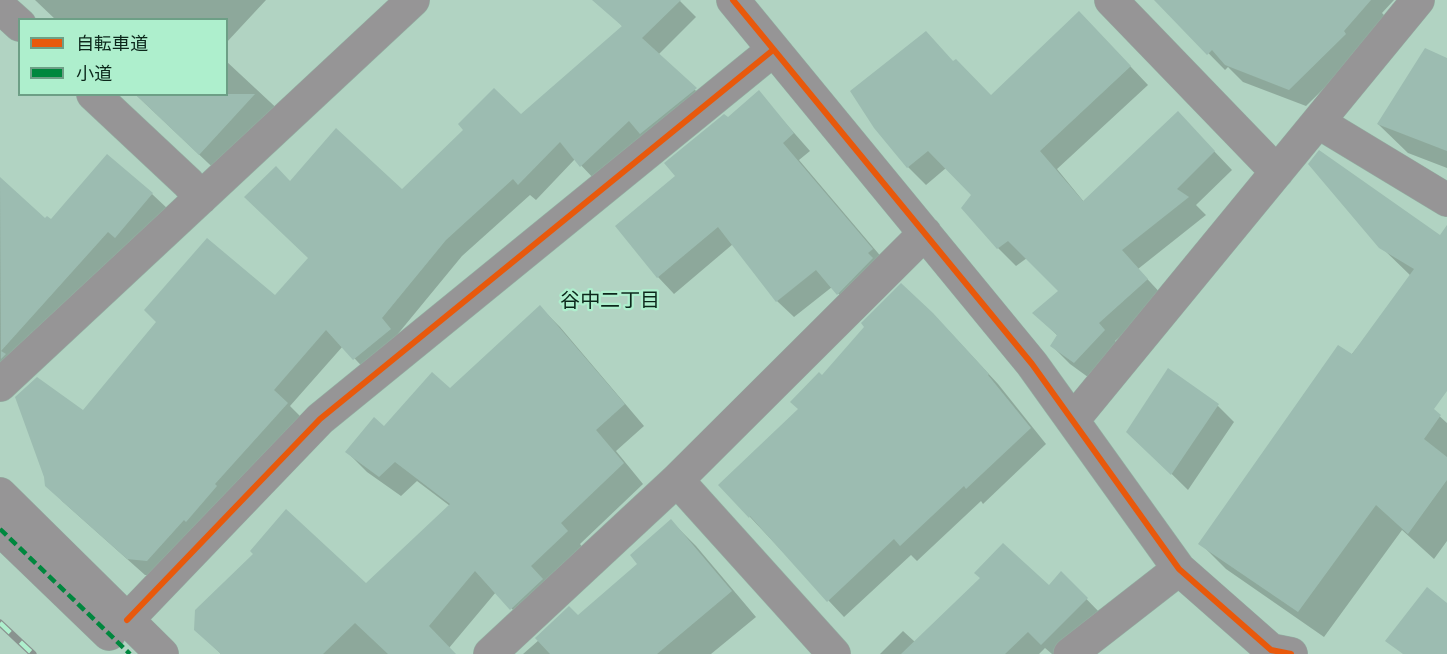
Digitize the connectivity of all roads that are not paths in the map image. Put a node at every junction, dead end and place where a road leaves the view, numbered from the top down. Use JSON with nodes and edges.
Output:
{"nodes":[{"id":1,"x":413,"y":0,"type":"edge"},
{"id":2,"x":734,"y":0,"type":"edge"},
{"id":3,"x":1110,"y":0,"type":"edge"},
{"id":4,"x":1418,"y":0,"type":"edge"},
{"id":5,"x":0,"y":7,"type":"edge"},
{"id":6,"x":18,"y":24,"type":"edge"},
{"id":7,"x":773,"y":50,"type":"junction"},
{"id":8,"x":95,"y":96,"type":"edge"},
{"id":9,"x":1318,"y":122,"type":"junction"},
{"id":10,"x":1276,"y":171,"type":"junction"},
{"id":11,"x":201,"y":198,"type":"junction"},
{"id":12,"x":1447,"y":200,"type":"edge"},
{"id":13,"x":924,"y":234,"type":"junction"},
{"id":14,"x":0,"y":385,"type":"edge"},
{"id":15,"x":1073,"y":420,"type":"junction"},
{"id":16,"x":677,"y":480,"type":"junction"},
{"id":17,"x":0,"y":494,"type":"edge"},
{"id":18,"x":0,"y":529,"type":"edge"},
{"id":19,"x":1179,"y":569,"type":"junction"},
{"id":20,"x":127,"y":620,"type":"junction"},
{"id":21,"x":130,"y":654,"type":"edge"},
{"id":22,"x":162,"y":654,"type":"edge"},
{"id":23,"x":490,"y":654,"type":"edge"},
{"id":24,"x":834,"y":654,"type":"edge"},
{"id":25,"x":1070,"y":654,"type":"edge"},
{"id":26,"x":1291,"y":654,"type":"edge"}],
"edges":[{"from":1,"to":11,"type":"street"},
{"from":2,"to":7,"type":"street"},
{"from":3,"to":10,"type":"street"},
{"from":4,"to":9,"type":"street"},
{"from":5,"to":6,"type":"street"},
{"from":7,"to":13,"type":"street"},
{"from":7,"to":20,"type":"street"},
{"from":8,"to":11,"type":"street"},
{"from":9,"to":10,"type":"street"},
{"from":9,"to":12,"type":"street"},
{"from":10,"to":15,"type":"street"},
{"from":11,"to":14,"type":"street"},
{"from":13,"to":15,"type":"street"},
{"from":13,"to":16,"type":"street"},
{"from":15,"to":19,"type":"street"},
{"from":16,"to":23,"type":"street"},
{"from":16,"to":24,"type":"street"},
{"from":17,"to":20,"type":"street"},
{"from":18,"to":21,"type":"street"},
{"from":19,"to":25,"type":"street"},
{"from":19,"to":26,"type":"street"},
{"from":20,"to":22,"type":"street"}]}
